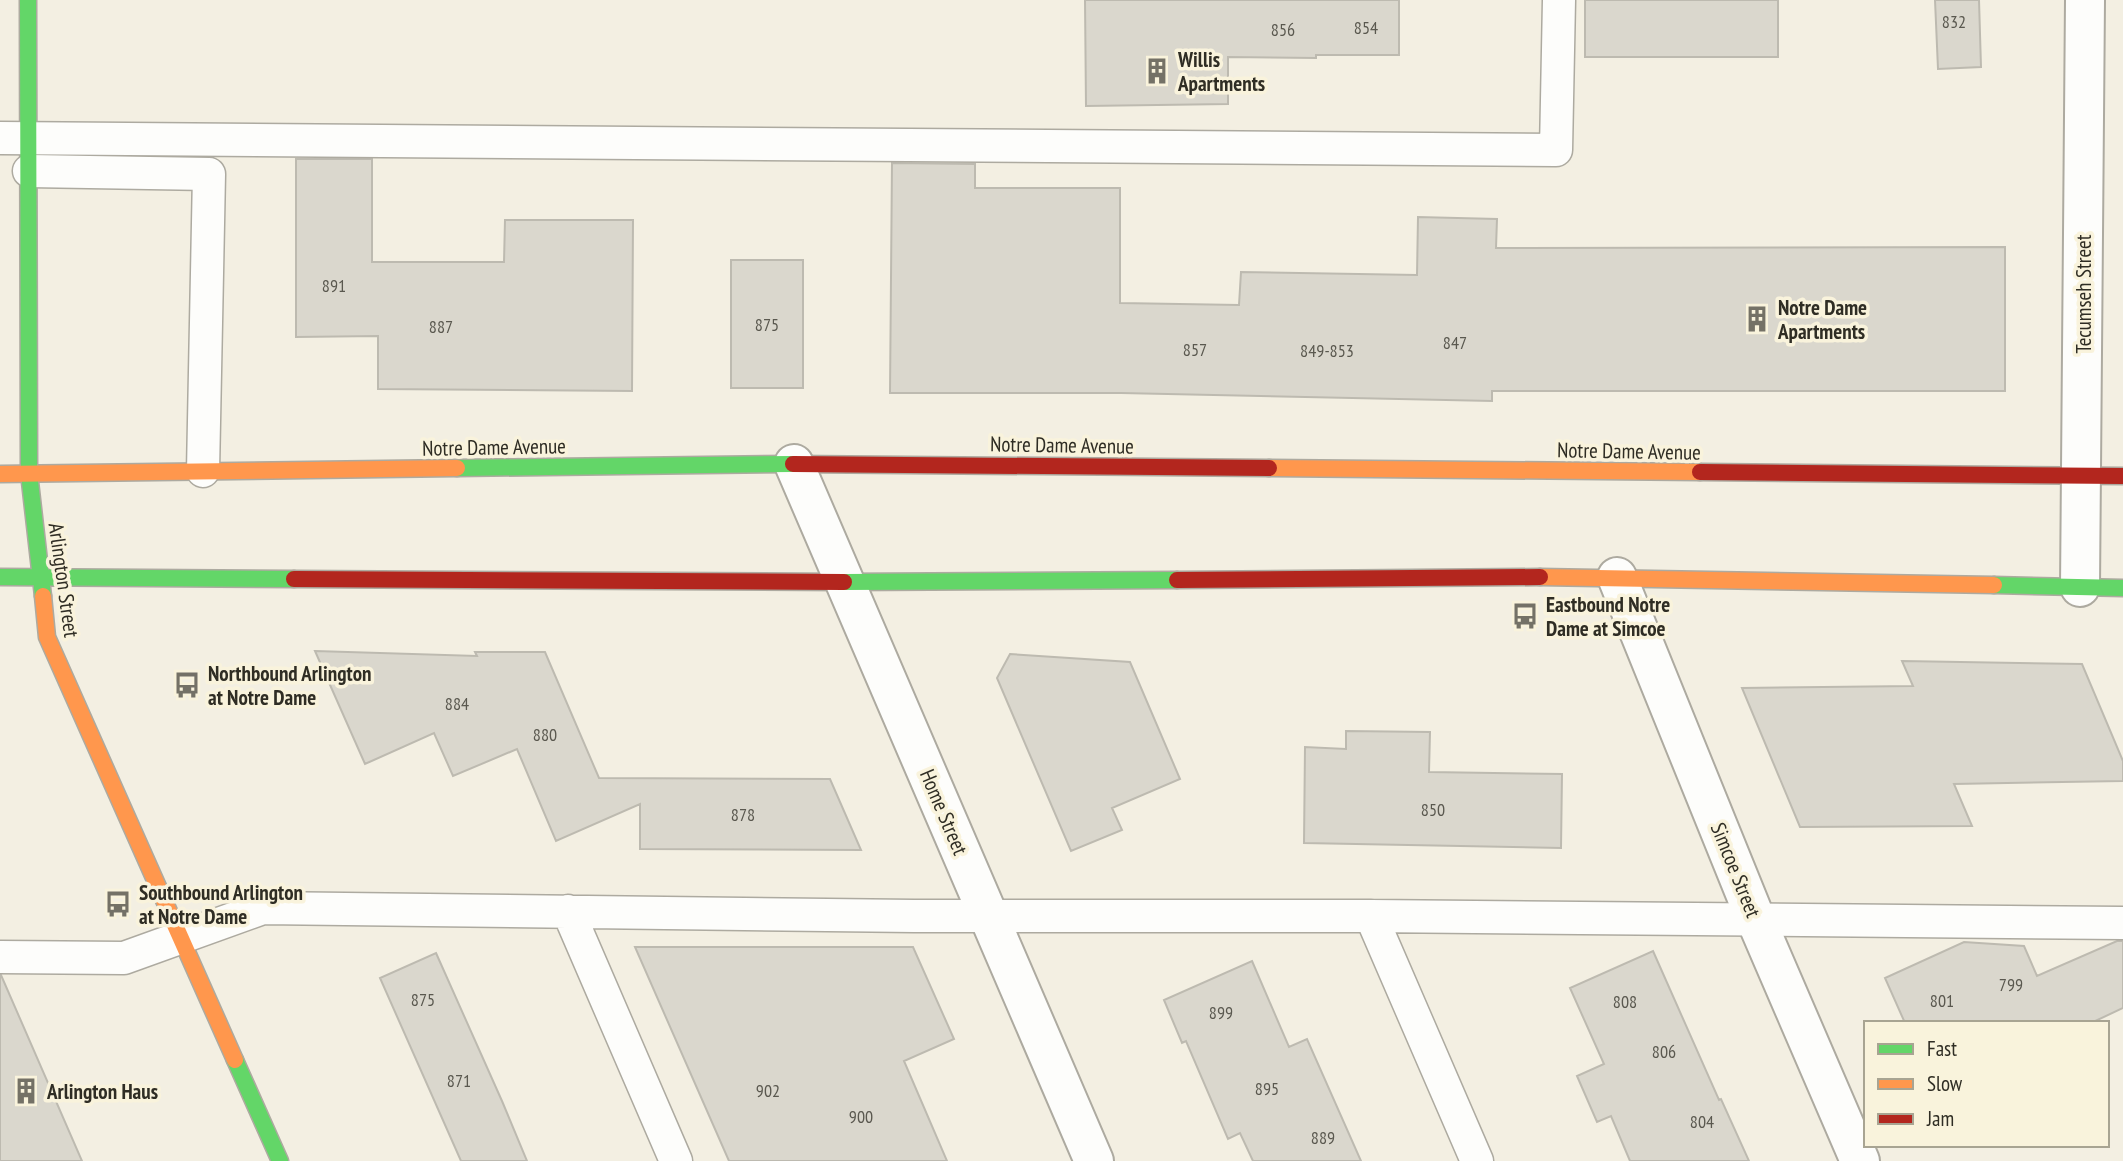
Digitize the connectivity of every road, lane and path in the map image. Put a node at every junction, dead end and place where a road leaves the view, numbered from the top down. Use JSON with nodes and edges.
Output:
{"nodes":[{"id":1,"x":28,"y":0,"type":"edge"},
{"id":2,"x":1559,"y":0,"type":"edge"},
{"id":3,"x":2089,"y":7,"type":"edge"},
{"id":4,"x":14,"y":138,"type":"edge"},
{"id":5,"x":29,"y":171,"type":"junction"},
{"id":6,"x":794,"y":464,"type":"junction"},
{"id":7,"x":203,"y":471,"type":"junction"},
{"id":8,"x":29,"y":473,"type":"junction"},
{"id":9,"x":0,"y":474,"type":"edge"},
{"id":10,"x":2082,"y":476,"type":"junction"},
{"id":11,"x":2123,"y":476,"type":"edge"},
{"id":12,"x":0,"y":577,"type":"edge"},
{"id":13,"x":40,"y":577,"type":"junction"},
{"id":14,"x":1617,"y":577,"type":"junction"},
{"id":15,"x":845,"y":582,"type":"junction"},
{"id":16,"x":2080,"y":587,"type":"junction"},
{"id":17,"x":2123,"y":588,"type":"edge"},
{"id":18,"x":568,"y":911,"type":"junction"},
{"id":19,"x":989,"y":916,"type":"junction"},
{"id":20,"x":1371,"y":916,"type":"junction"},
{"id":21,"x":1756,"y":920,"type":"junction"},
{"id":22,"x":2123,"y":923,"type":"edge"},
{"id":23,"x":183,"y":938,"type":"junction"},
{"id":24,"x":0,"y":957,"type":"edge"},
{"id":25,"x":280,"y":1161,"type":"edge"},
{"id":26,"x":676,"y":1161,"type":"edge"},
{"id":27,"x":1094,"y":1161,"type":"edge"},
{"id":28,"x":1476,"y":1161,"type":"edge"},
{"id":29,"x":1860,"y":1161,"type":"edge"}],
"edges":[{"from":1,"to":4,"type":"main road","name":"Arlington Street"},
{"from":2,"to":4,"type":"lane"},
{"from":3,"to":10,"type":"street","name":"Tecumseh Street"},
{"from":4,"to":5,"type":"main road","name":"Arlington Street"},
{"from":5,"to":7,"type":"lane"},
{"from":5,"to":8,"type":"main road","name":"Arlington Street"},
{"from":6,"to":7,"type":"main road","name":"Notre Dame Avenue"},
{"from":6,"to":10,"type":"main road","name":"Notre Dame Avenue"},
{"from":6,"to":15,"type":"street","name":"Home Street"},
{"from":7,"to":8,"type":"main road","name":"Notre Dame Avenue"},
{"from":8,"to":9,"type":"main road","name":"Notre Dame Avenue"},
{"from":8,"to":13,"type":"main road","name":"Arlington Street"},
{"from":10,"to":11,"type":"main road","name":"Notre Dame Avenue"},
{"from":10,"to":16,"type":"street","name":"Tecumseh Street"},
{"from":12,"to":13,"type":"main road"},
{"from":13,"to":15,"type":"main road"},
{"from":13,"to":23,"type":"main road","name":"Arlington Street"},
{"from":14,"to":15,"type":"main road"},
{"from":14,"to":16,"type":"main road"},
{"from":14,"to":21,"type":"street","name":"Simcoe Street"},
{"from":15,"to":19,"type":"street","name":"Home Street"},
{"from":16,"to":17,"type":"main road"},
{"from":18,"to":19,"type":"lane"},
{"from":18,"to":23,"type":"lane"},
{"from":18,"to":26,"type":"lane"},
{"from":19,"to":20,"type":"lane"},
{"from":19,"to":27,"type":"street","name":"Home Street"},
{"from":20,"to":21,"type":"lane"},
{"from":20,"to":28,"type":"lane"},
{"from":21,"to":22,"type":"lane"},
{"from":21,"to":29,"type":"street","name":"Simcoe Street"},
{"from":23,"to":24,"type":"lane"},
{"from":23,"to":25,"type":"main road","name":"Arlington Street"}]}
